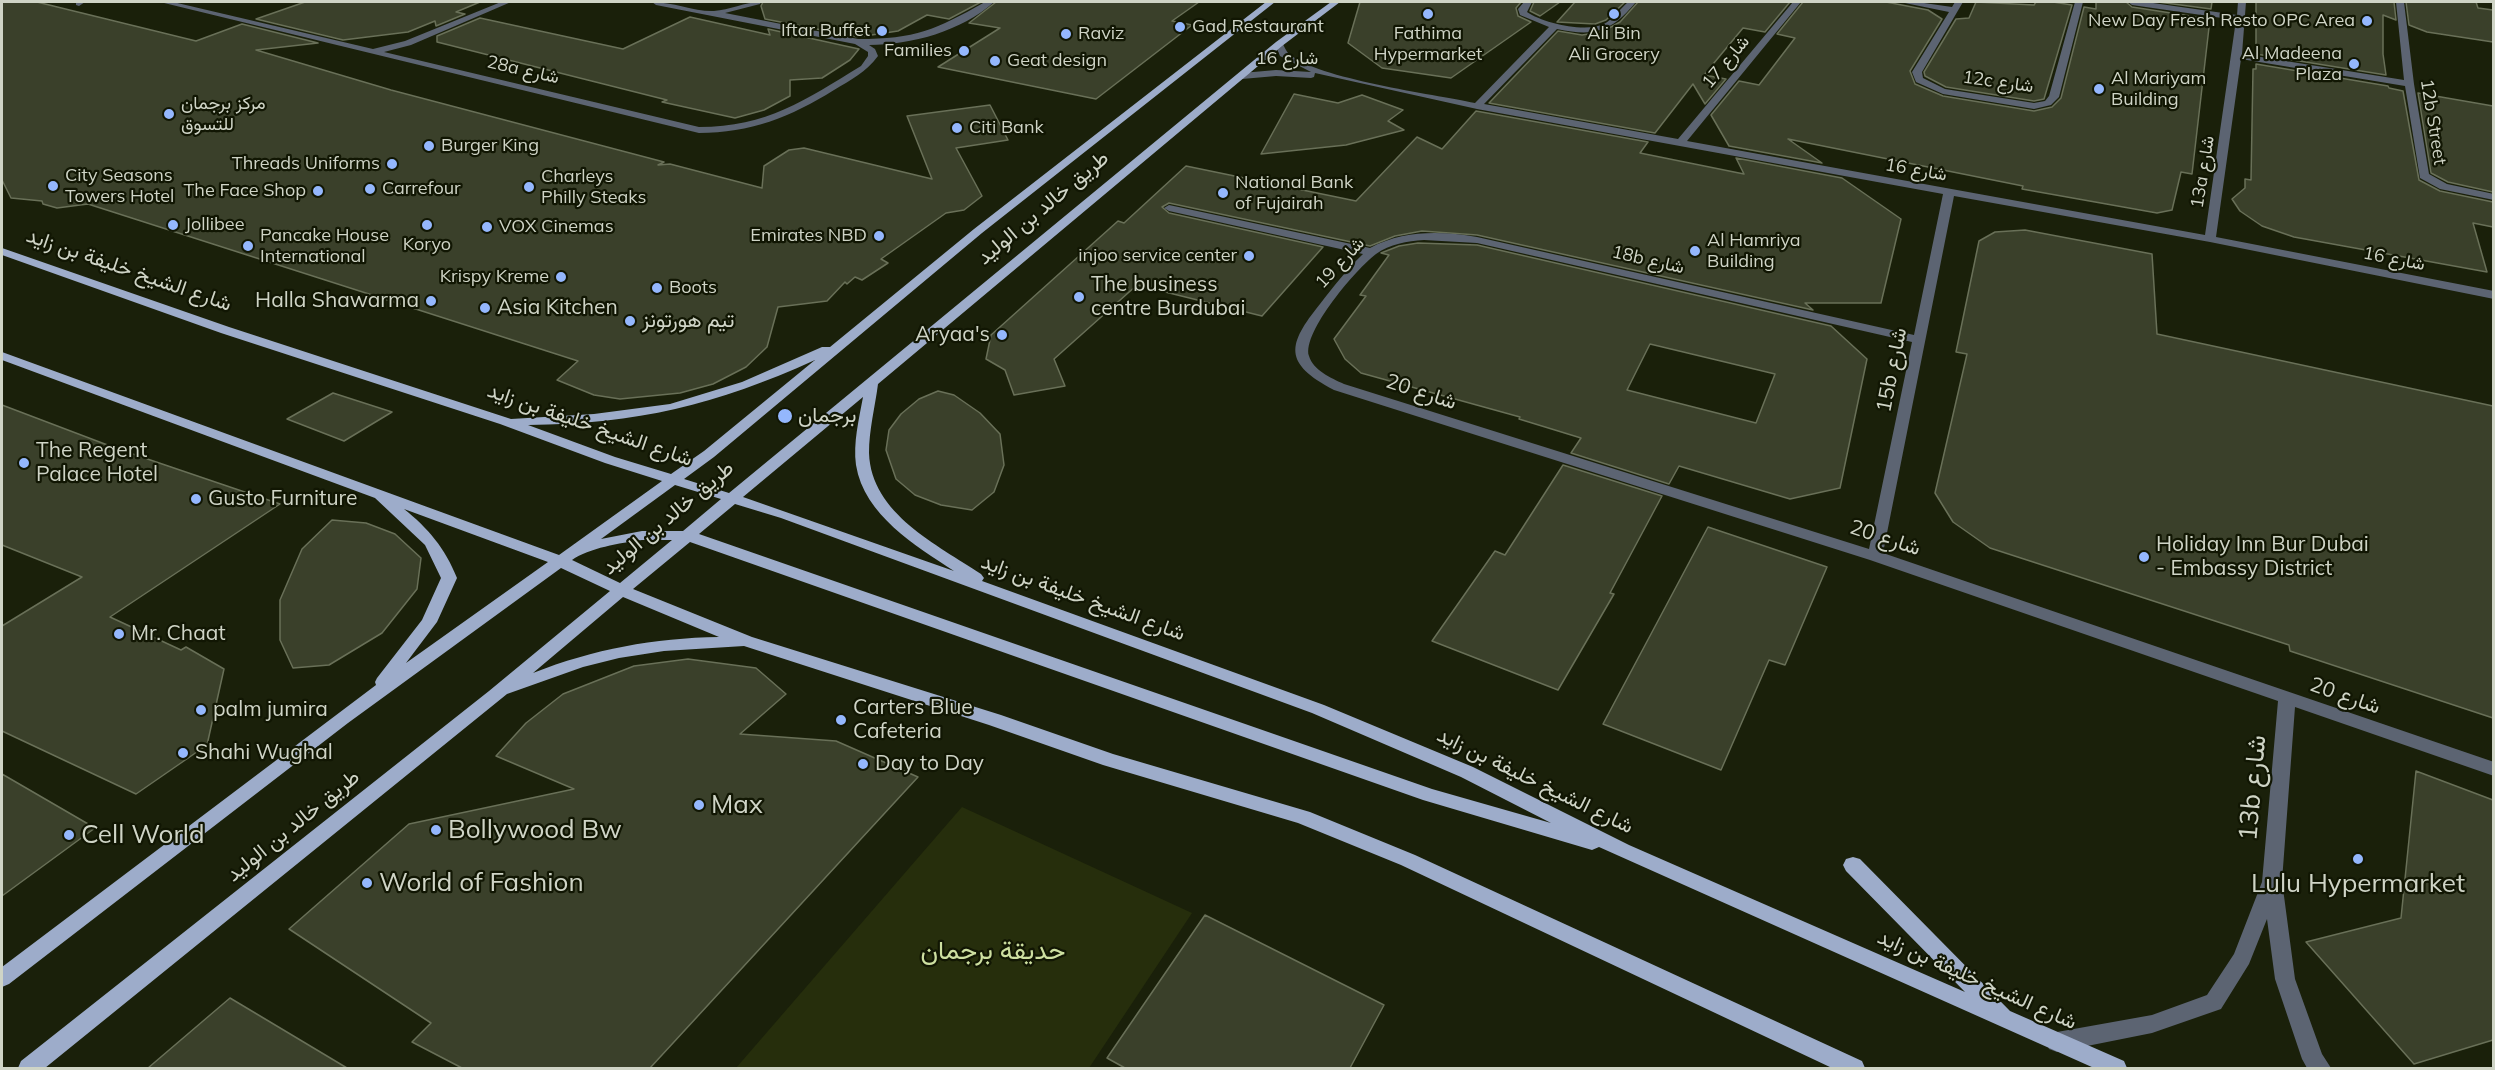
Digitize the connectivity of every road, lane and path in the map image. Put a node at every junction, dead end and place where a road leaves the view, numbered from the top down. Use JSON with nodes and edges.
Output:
{"nodes":[{"id":1,"x":164,"y":2,"type":"edge"},
{"id":2,"x":507,"y":2,"type":"edge"},
{"id":3,"x":656,"y":2,"type":"edge"},
{"id":4,"x":990,"y":2,"type":"edge"},
{"id":5,"x":1271,"y":2,"type":"edge"},
{"id":6,"x":1336,"y":2,"type":"edge"},
{"id":7,"x":1528,"y":2,"type":"edge"},
{"id":8,"x":1632,"y":2,"type":"edge"},
{"id":9,"x":1797,"y":2,"type":"edge"},
{"id":10,"x":1904,"y":2,"type":"edge"},
{"id":11,"x":2079,"y":2,"type":"edge"},
{"id":12,"x":2132,"y":2,"type":"edge"},
{"id":13,"x":2242,"y":2,"type":"edge"},
{"id":14,"x":2400,"y":2,"type":"edge"},
{"id":15,"x":754,"y":3,"type":"edge"},
{"id":16,"x":1956,"y":6,"type":"edge"},
{"id":17,"x":710,"y":13,"type":"junction"},
{"id":18,"x":2241,"y":18,"type":"junction"},
{"id":19,"x":740,"y":19,"type":"junction"},
{"id":20,"x":1556,"y":25,"type":"junction"},
{"id":21,"x":858,"y":42,"type":"junction"},
{"id":22,"x":408,"y":43,"type":"junction"},
{"id":23,"x":1279,"y":44,"type":"junction"},
{"id":24,"x":374,"y":52,"type":"junction"},
{"id":25,"x":386,"y":55,"type":"junction"},
{"id":26,"x":2237,"y":56,"type":"junction"},
{"id":27,"x":1242,"y":76,"type":"junction"},
{"id":28,"x":1332,"y":76,"type":"junction"},
{"id":29,"x":2409,"y":84,"type":"junction"},
{"id":30,"x":1477,"y":106,"type":"junction"},
{"id":31,"x":1680,"y":143,"type":"junction"},
{"id":32,"x":1948,"y":193,"type":"junction"},
{"id":33,"x":2493,"y":197,"type":"edge"},
{"id":34,"x":1169,"y":208,"type":"dead end"},
{"id":35,"x":2210,"y":239,"type":"junction"},
{"id":36,"x":1477,"y":240,"type":"joint"},
{"id":37,"x":2,"y":251,"type":"edge"},
{"id":38,"x":1371,"y":252,"type":"junction"},
{"id":39,"x":2493,"y":295,"type":"edge"},
{"id":40,"x":1310,"y":324,"type":"joint"},
{"id":41,"x":1917,"y":339,"type":"junction"},
{"id":42,"x":845,"y":341,"type":"junction"},
{"id":43,"x":2,"y":356,"type":"edge"},
{"id":44,"x":872,"y":382,"type":"junction"},
{"id":45,"x":505,"y":421,"type":"junction"},
{"id":46,"x":672,"y":479,"type":"junction"},
{"id":47,"x":376,"y":492,"type":"junction"},
{"id":48,"x":731,"y":498,"type":"junction"},
{"id":49,"x":685,"y":535,"type":"junction"},
{"id":50,"x":1875,"y":556,"type":"junction"},
{"id":51,"x":558,"y":560,"type":"junction"},
{"id":52,"x":620,"y":590,"type":"junction"},
{"id":53,"x":994,"y":590,"type":"junction"},
{"id":54,"x":746,"y":641,"type":"junction"},
{"id":55,"x":495,"y":694,"type":"junction"},
{"id":56,"x":372,"y":696,"type":"junction"},
{"id":57,"x":2287,"y":699,"type":"junction"},
{"id":58,"x":2493,"y":769,"type":"edge"},
{"id":59,"x":1622,"y":850,"type":"junction"},
{"id":60,"x":1853,"y":866,"type":"dead end"},
{"id":61,"x":2272,"y":881,"type":"junction"},
{"id":62,"x":2,"y":978,"type":"edge"},
{"id":63,"x":2007,"y":1019,"type":"junction"},
{"id":64,"x":2057,"y":1042,"type":"junction"},
{"id":65,"x":29,"y":1068,"type":"edge"},
{"id":66,"x":1854,"y":1068,"type":"edge"},
{"id":67,"x":2116,"y":1068,"type":"edge"},
{"id":68,"x":2320,"y":1068,"type":"edge"}],
"edges":[{"from":1,"to":24,"type":"street","name":"28a شارع"},
{"from":2,"to":22,"type":"street"},
{"from":3,"to":17,"type":"street"},
{"from":4,"to":21,"type":"street"},
{"from":5,"to":42,"type":"main road","name":"طريق خالد بن الوليد"},
{"from":6,"to":23,"type":"main road","name":"طريق خالد بن الوليد"},
{"from":7,"to":20,"type":"street"},
{"from":8,"to":20,"type":"street"},
{"from":9,"to":31,"type":"street","name":"شارع 17"},
{"from":10,"to":16,"type":"street","name":"12c شارع"},
{"from":11,"to":16,"type":"street","name":"12c شارع"},
{"from":12,"to":18,"type":"street"},
{"from":13,"to":18,"type":"street","name":"13a شارع"},
{"from":14,"to":29,"type":"street","name":"12b Street"},
{"from":15,"to":17,"type":"street"},
{"from":15,"to":19,"type":"street"},
{"from":17,"to":19,"type":"street"},
{"from":18,"to":26,"type":"street","name":"13a شارع"},
{"from":19,"to":21,"type":"street"},
{"from":20,"to":30,"type":"street"},
{"from":21,"to":25,"type":"street","name":"28a شارع"},
{"from":22,"to":24,"type":"street"},
{"from":22,"to":25,"type":"street"},
{"from":23,"to":27,"type":"main road","name":"طريق خالد بن الوليد"},
{"from":23,"to":28,"type":"street","name":"شارع 16"},
{"from":24,"to":25,"type":"street","name":"28a شارع"},
{"from":26,"to":29,"type":"street"},
{"from":26,"to":35,"type":"street","name":"13a شارع"},
{"from":27,"to":28,"type":"street","name":"شارع 16"},
{"from":27,"to":44,"type":"main road","name":"طريق خالد بن الوليد"},
{"from":28,"to":30,"type":"street","name":"شارع 16"},
{"from":29,"to":33,"type":"street","name":"12b Street"},
{"from":30,"to":31,"type":"street","name":"شارع 16"},
{"from":31,"to":32,"type":"street","name":"شارع 16"},
{"from":32,"to":35,"type":"street","name":"شارع 16"},
{"from":32,"to":41,"type":"street","name":"15b شارع"},
{"from":34,"to":38,"type":"street"},
{"from":35,"to":39,"type":"street","name":"شارع 16"},
{"from":36,"to":38,"type":"street","name":"شارع 19"},
{"from":36,"to":41,"type":"street","name":"18b شارع"},
{"from":37,"to":45,"type":"main road","name":"شارع الشيخ خليفة بن زايد"},
{"from":38,"to":40,"type":"street","name":"شارع 19"},
{"from":40,"to":50,"type":"street","name":"شارع 20"},
{"from":41,"to":50,"type":"street","name":"15b شارع"},
{"from":42,"to":45,"type":"main road"},
{"from":42,"to":46,"type":"main road","name":"طريق خالد بن الوليد"},
{"from":43,"to":47,"type":"main road"},
{"from":44,"to":48,"type":"main road","name":"طريق خالد بن الوليد"},
{"from":44,"to":53,"type":"main road"},
{"from":45,"to":46,"type":"main road","name":"شارع الشيخ خليفة بن زايد"},
{"from":46,"to":48,"type":"main road","name":"شارع الشيخ خليفة بن زايد"},
{"from":46,"to":51,"type":"main road","name":"طريق خالد بن الوليد"},
{"from":47,"to":51,"type":"main road"},
{"from":47,"to":56,"type":"main road"},
{"from":48,"to":49,"type":"main road","name":"طريق خالد بن الوليد"},
{"from":48,"to":53,"type":"main road","name":"شارع الشيخ خليفة بن زايد"},
{"from":49,"to":51,"type":"main road"},
{"from":49,"to":52,"type":"main road","name":"طريق خالد بن الوليد"},
{"from":49,"to":59,"type":"main road"},
{"from":50,"to":57,"type":"street","name":"شارع 20"},
{"from":51,"to":52,"type":"main road"},
{"from":51,"to":56,"type":"main road","name":"طريق خالد بن الوليد"},
{"from":52,"to":54,"type":"main road"},
{"from":52,"to":55,"type":"main road","name":"طريق خالد بن الوليد"},
{"from":53,"to":59,"type":"main road","name":"شارع الشيخ خليفة بن زايد"},
{"from":54,"to":55,"type":"main road"},
{"from":54,"to":66,"type":"main road"},
{"from":55,"to":65,"type":"main road","name":"طريق خالد بن الوليد"},
{"from":56,"to":62,"type":"main road","name":"طريق خالد بن الوليد"},
{"from":57,"to":58,"type":"street","name":"شارع 20"},
{"from":57,"to":61,"type":"street","name":"13b شارع"},
{"from":59,"to":63,"type":"main road","name":"شارع الشيخ خليفة بن زايد"},
{"from":60,"to":63,"type":"main road"},
{"from":61,"to":64,"type":"street","name":"13b شارع"},
{"from":61,"to":68,"type":"street","name":"13b شارع"},
{"from":63,"to":64,"type":"main road","name":"شارع الشيخ خليفة بن زايد"},
{"from":64,"to":67,"type":"main road","name":"شارع الشيخ خليفة بن زايد"}]}
